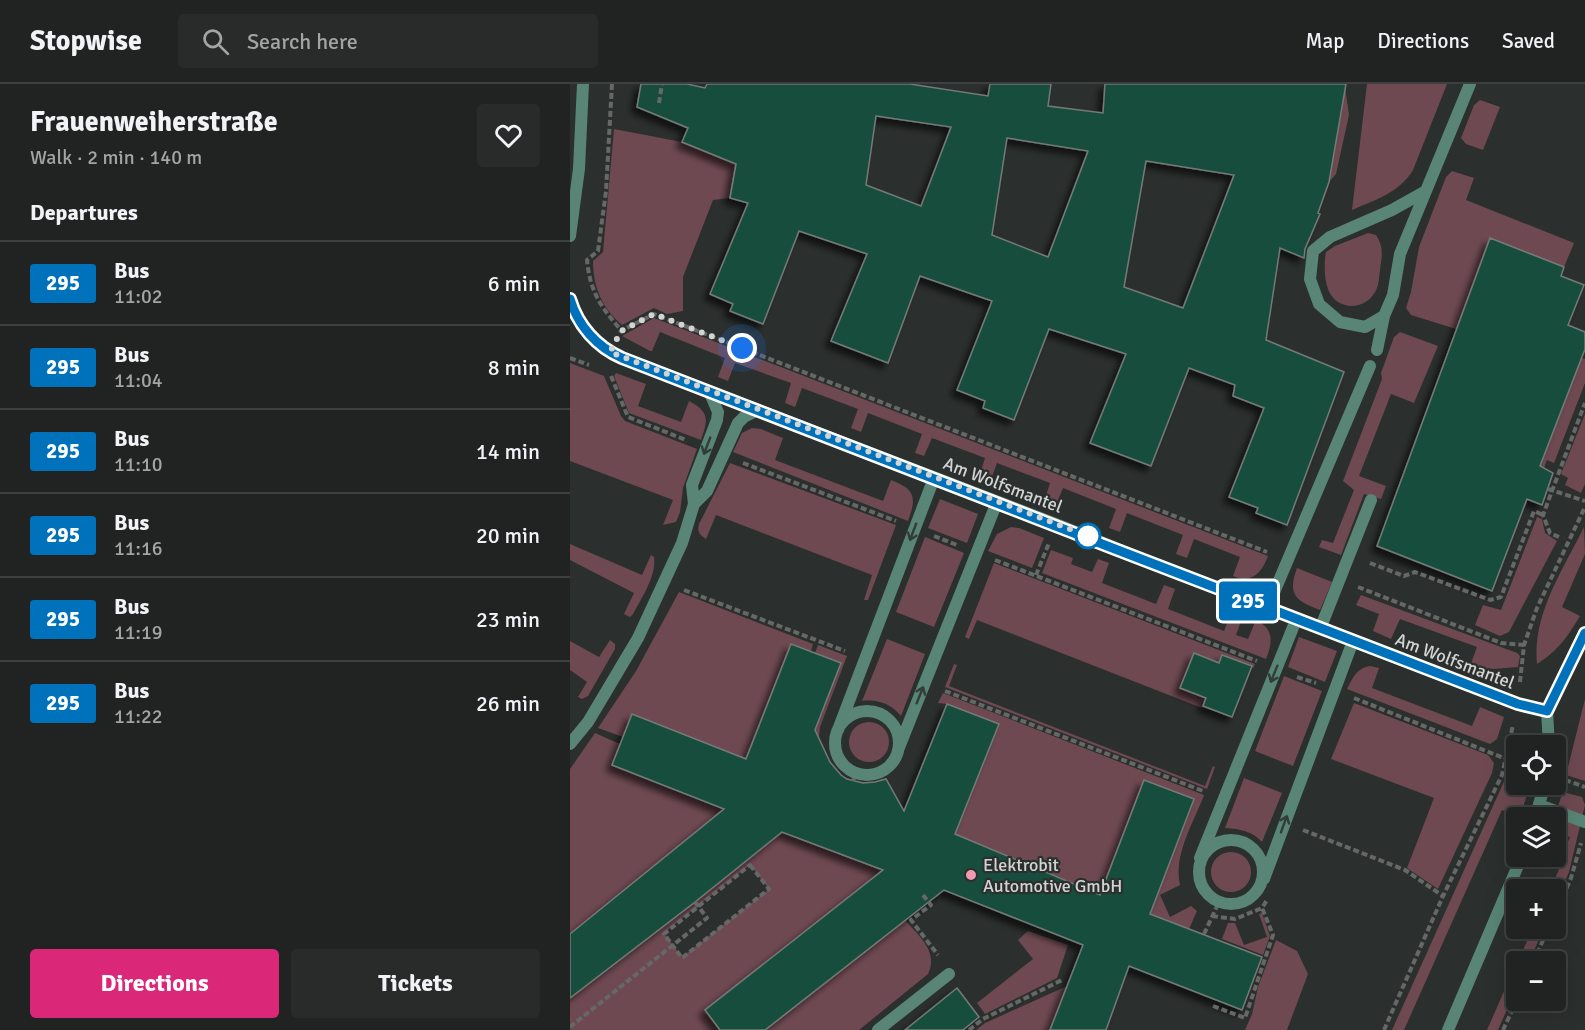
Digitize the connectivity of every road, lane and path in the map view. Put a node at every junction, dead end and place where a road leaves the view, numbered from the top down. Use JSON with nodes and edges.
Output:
{"nodes":[{"id":1,"x":583,"y":84,"type":"edge"},
{"id":2,"x":612,"y":84,"type":"edge"},
{"id":3,"x":662,"y":84,"type":"edge"},
{"id":4,"x":1470,"y":84,"type":"edge"},
{"id":5,"x":659,"y":103,"type":"dead end"},
{"id":6,"x":1426,"y":190,"type":"junction"},
{"id":7,"x":570,"y":236,"type":"edge"},
{"id":8,"x":571,"y":304,"type":"edge"},
{"id":9,"x":1384,"y":316,"type":"junction"},
{"id":10,"x":621,"y":331,"type":"junction"},
{"id":11,"x":1377,"y":350,"type":"dead end"},
{"id":12,"x":610,"y":352,"type":"junction"},
{"id":13,"x":570,"y":358,"type":"edge"},
{"id":14,"x":590,"y":366,"type":"dead end"},
{"id":15,"x":1370,"y":366,"type":"dead end"},
{"id":16,"x":709,"y":391,"type":"junction"},
{"id":17,"x":1585,"y":404,"type":"edge"},
{"id":18,"x":758,"y":410,"type":"junction"},
{"id":19,"x":705,"y":448,"type":"junction"},
{"id":20,"x":723,"y":455,"type":"junction"},
{"id":21,"x":934,"y":478,"type":"junction"},
{"id":22,"x":1550,"y":490,"type":"junction"},
{"id":23,"x":1371,"y":500,"type":"dead end"},
{"id":24,"x":1585,"y":501,"type":"edge"},
{"id":25,"x":997,"y":502,"type":"junction"},
{"id":26,"x":693,"y":504,"type":"junction"},
{"id":27,"x":1585,"y":507,"type":"edge"},
{"id":28,"x":1544,"y":514,"type":"junction"},
{"id":29,"x":1056,"y":524,"type":"junction"},
{"id":30,"x":914,"y":529,"type":"junction"},
{"id":31,"x":1559,"y":537,"type":"dead end"},
{"id":32,"x":977,"y":553,"type":"junction"},
{"id":33,"x":1350,"y":554,"type":"junction"},
{"id":34,"x":1288,"y":560,"type":"junction"},
{"id":35,"x":1036,"y":575,"type":"junction"},
{"id":36,"x":1340,"y":580,"type":"junction"},
{"id":37,"x":663,"y":582,"type":"junction"},
{"id":38,"x":1267,"y":609,"type":"junction"},
{"id":39,"x":1296,"y":620,"type":"junction"},
{"id":40,"x":1320,"y":629,"type":"junction"},
{"id":41,"x":1585,"y":633,"type":"edge"},
{"id":42,"x":1353,"y":641,"type":"junction"},
{"id":43,"x":1524,"y":645,"type":"junction"},
{"id":44,"x":865,"y":659,"type":"junction"},
{"id":45,"x":1276,"y":669,"type":"junction"},
{"id":46,"x":924,"y":683,"type":"junction"},
{"id":47,"x":1334,"y":690,"type":"junction"},
{"id":48,"x":1518,"y":704,"type":"junction"},
{"id":49,"x":1547,"y":711,"type":"junction"},
{"id":50,"x":838,"y":730,"type":"junction"},
{"id":51,"x":1548,"y":735,"type":"edge"},
{"id":52,"x":570,"y":744,"type":"edge"},
{"id":53,"x":898,"y":750,"type":"junction"},
{"id":54,"x":1504,"y":758,"type":"junction"},
{"id":55,"x":1566,"y":780,"type":"edge"},
{"id":56,"x":1585,"y":787,"type":"edge"},
{"id":57,"x":1224,"y":799,"type":"junction"},
{"id":58,"x":1566,"y":821,"type":"edge"},
{"id":59,"x":1298,"y":828,"type":"dead end"},
{"id":60,"x":1584,"y":828,"type":"edge"},
{"id":61,"x":1200,"y":858,"type":"junction"},
{"id":62,"x":1517,"y":867,"type":"edge"},
{"id":63,"x":1264,"y":879,"type":"junction"},
{"id":64,"x":1566,"y":890,"type":"edge"},
{"id":65,"x":923,"y":895,"type":"dead end"},
{"id":66,"x":1443,"y":896,"type":"junction"},
{"id":67,"x":1268,"y":899,"type":"dead end"},
{"id":68,"x":1219,"y":902,"type":"junction"},
{"id":69,"x":697,"y":904,"type":"junction"},
{"id":70,"x":1262,"y":908,"type":"junction"},
{"id":71,"x":1212,"y":916,"type":"junction"},
{"id":72,"x":1204,"y":934,"type":"dead end"},
{"id":73,"x":672,"y":945,"type":"junction"},
{"id":74,"x":949,"y":974,"type":"joint"},
{"id":75,"x":1062,"y":980,"type":"dead end"},
{"id":76,"x":1213,"y":1006,"type":"dead end"},
{"id":77,"x":1511,"y":1011,"type":"edge"},
{"id":78,"x":570,"y":1027,"type":"edge"},
{"id":79,"x":879,"y":1030,"type":"edge"},
{"id":80,"x":969,"y":1030,"type":"edge"},
{"id":81,"x":1384,"y":1030,"type":"edge"},
{"id":82,"x":1448,"y":1030,"type":"edge"},
{"id":83,"x":1503,"y":1030,"type":"edge"}],
"edges":[{"from":1,"to":7,"type":"street"},
{"from":2,"to":10,"type":"path"},
{"from":3,"to":5,"type":"path"},
{"from":4,"to":6,"type":"street"},
{"from":6,"to":9,"type":"street"},
{"from":6,"to":9,"type":"street"},
{"from":8,"to":12,"type":"street","name":"Am Wolfsmantel"},
{"from":9,"to":11,"type":"street"},
{"from":10,"to":12,"type":"path"},
{"from":10,"to":34,"type":"path"},
{"from":12,"to":16,"type":"street","name":"Am Wolfsmantel"},
{"from":12,"to":19,"type":"path"},
{"from":13,"to":14,"type":"path"},
{"from":15,"to":34,"type":"street"},
{"from":16,"to":18,"type":"street","name":"Am Wolfsmantel"},
{"from":16,"to":19,"type":"street","one_way":true},
{"from":17,"to":22,"type":"path"},
{"from":18,"to":20,"type":"street"},
{"from":18,"to":21,"type":"street","name":"Am Wolfsmantel"},
{"from":19,"to":26,"type":"street"},
{"from":20,"to":26,"type":"street"},
{"from":20,"to":30,"type":"path"},
{"from":21,"to":25,"type":"street","name":"Am Wolfsmantel"},
{"from":21,"to":30,"type":"street"},
{"from":22,"to":24,"type":"path"},
{"from":22,"to":28,"type":"path"},
{"from":23,"to":33,"type":"street"},
{"from":25,"to":29,"type":"street","name":"Am Wolfsmantel"},
{"from":25,"to":32,"type":"street"},
{"from":26,"to":37,"type":"street"},
{"from":27,"to":43,"type":"path"},
{"from":28,"to":31,"type":"path"},
{"from":28,"to":33,"type":"path"},
{"from":29,"to":35,"type":"path"},
{"from":29,"to":38,"type":"street","name":"Am Wolfsmantel"},
{"from":30,"to":32,"type":"path"},
{"from":30,"to":44,"type":"street","one_way":true},
{"from":32,"to":35,"type":"path"},
{"from":32,"to":46,"type":"street"},
{"from":33,"to":36,"type":"street"},
{"from":34,"to":38,"type":"street"},
{"from":35,"to":45,"type":"path"},
{"from":36,"to":40,"type":"street"},
{"from":36,"to":43,"type":"path"},
{"from":37,"to":44,"type":"path"},
{"from":37,"to":52,"type":"street"},
{"from":38,"to":39,"type":"street","name":"Am Wolfsmantel"},
{"from":39,"to":40,"type":"street","name":"Am Wolfsmantel"},
{"from":39,"to":45,"type":"street"},
{"from":40,"to":42,"type":"street","name":"Am Wolfsmantel"},
{"from":41,"to":49,"type":"street"},
{"from":42,"to":47,"type":"street"},
{"from":42,"to":48,"type":"street","name":"Am Wolfsmantel"},
{"from":43,"to":48,"type":"path"},
{"from":44,"to":50,"type":"street"},
{"from":45,"to":47,"type":"path"},
{"from":45,"to":57,"type":"street","one_way":true},
{"from":53,"to":46,"type":"street","one_way":true},
{"from":46,"to":57,"type":"path"},
{"from":47,"to":54,"type":"path"},
{"from":63,"to":47,"type":"street","one_way":true},
{"from":48,"to":49,"type":"street","name":"Am Wolfsmantel"},
{"from":48,"to":54,"type":"path"},
{"from":49,"to":51,"type":"street"},
{"from":50,"to":53,"type":"street"},
{"from":50,"to":53,"type":"street"},
{"from":54,"to":66,"type":"path"},
{"from":55,"to":56,"type":"path"},
{"from":57,"to":61,"type":"street"},
{"from":58,"to":60,"type":"street"},
{"from":59,"to":66,"type":"path"},
{"from":60,"to":64,"type":"path"},
{"from":61,"to":63,"type":"street"},
{"from":61,"to":68,"type":"street"},
{"from":62,"to":82,"type":"street"},
{"from":63,"to":68,"type":"street"},
{"from":65,"to":74,"type":"path"},
{"from":66,"to":81,"type":"path"},
{"from":67,"to":70,"type":"path"},
{"from":68,"to":71,"type":"path"},
{"from":69,"to":73,"type":"path"},
{"from":69,"to":73,"type":"path"},
{"from":69,"to":73,"type":"path"},
{"from":70,"to":71,"type":"path"},
{"from":70,"to":76,"type":"path"},
{"from":71,"to":72,"type":"path"},
{"from":73,"to":78,"type":"path"},
{"from":74,"to":79,"type":"street"},
{"from":75,"to":80,"type":"path"},
{"from":77,"to":83,"type":"path"}]}
